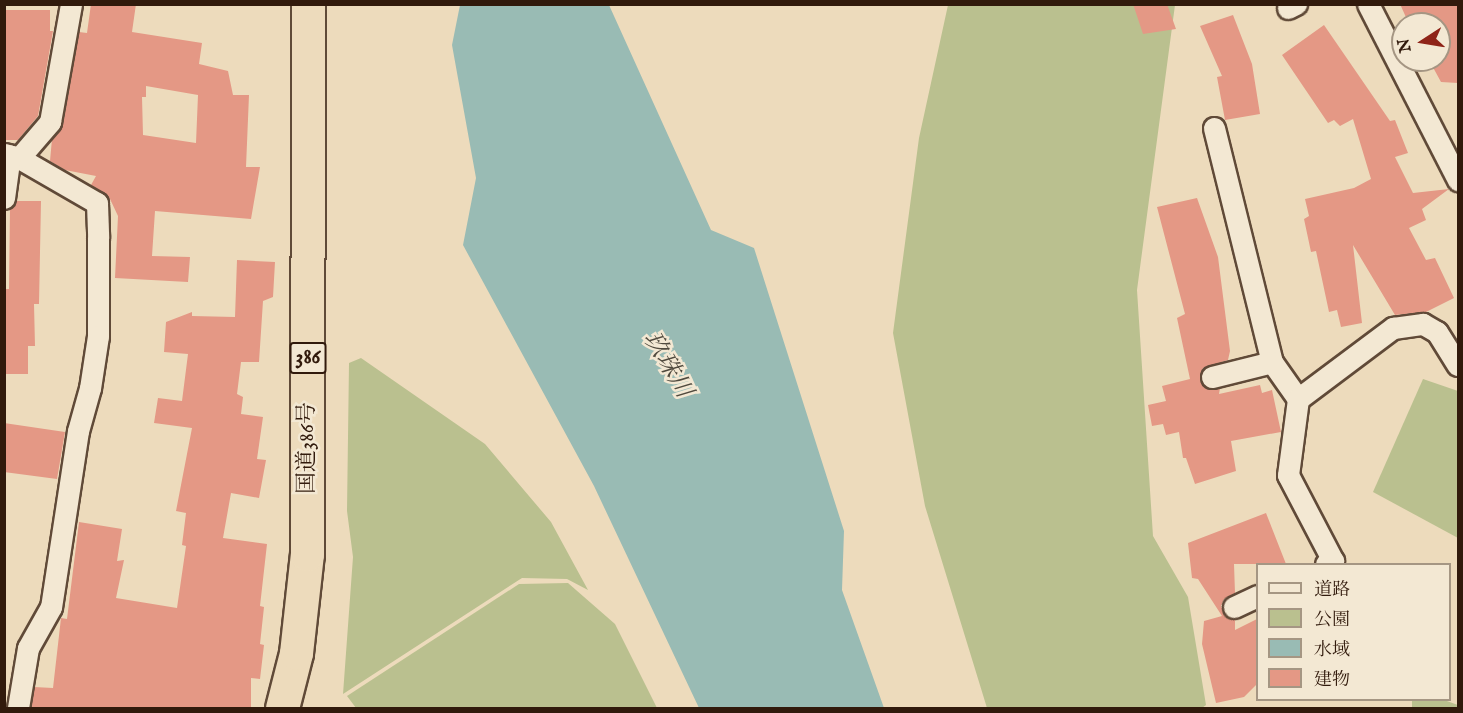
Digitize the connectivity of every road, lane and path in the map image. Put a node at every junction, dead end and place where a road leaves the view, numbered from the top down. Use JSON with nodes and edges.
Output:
{"nodes":[{"id":1,"x":71,"y":4,"type":"edge"},
{"id":2,"x":308,"y":4,"type":"edge"},
{"id":3,"x":1368,"y":4,"type":"edge"},
{"id":4,"x":1214,"y":128,"type":"dead end"},
{"id":5,"x":11,"y":156,"type":"edge"},
{"id":6,"x":1458,"y":180,"type":"edge"},
{"id":7,"x":4,"y":198,"type":"edge"},
{"id":8,"x":1272,"y":362,"type":"junction"},
{"id":9,"x":1458,"y":366,"type":"edge"},
{"id":10,"x":1212,"y":377,"type":"dead end"},
{"id":11,"x":1298,"y":399,"type":"junction"},
{"id":12,"x":1328,"y":563,"type":"edge"},
{"id":13,"x":1256,"y":596,"type":"edge"},
{"id":14,"x":1234,"y":607,"type":"dead end"},
{"id":15,"x":18,"y":708,"type":"edge"},
{"id":16,"x":282,"y":708,"type":"edge"}],
"edges":[{"from":1,"to":5,"type":"street"},
{"from":2,"to":16,"type":"highway","name":"国道386号","number":"386"},
{"from":3,"to":6,"type":"street"},
{"from":4,"to":8,"type":"street"},
{"from":5,"to":7,"type":"street"},
{"from":5,"to":15,"type":"street"},
{"from":8,"to":10,"type":"street"},
{"from":8,"to":11,"type":"street"},
{"from":9,"to":11,"type":"street"},
{"from":11,"to":12,"type":"street"},
{"from":13,"to":14,"type":"street"}]}
